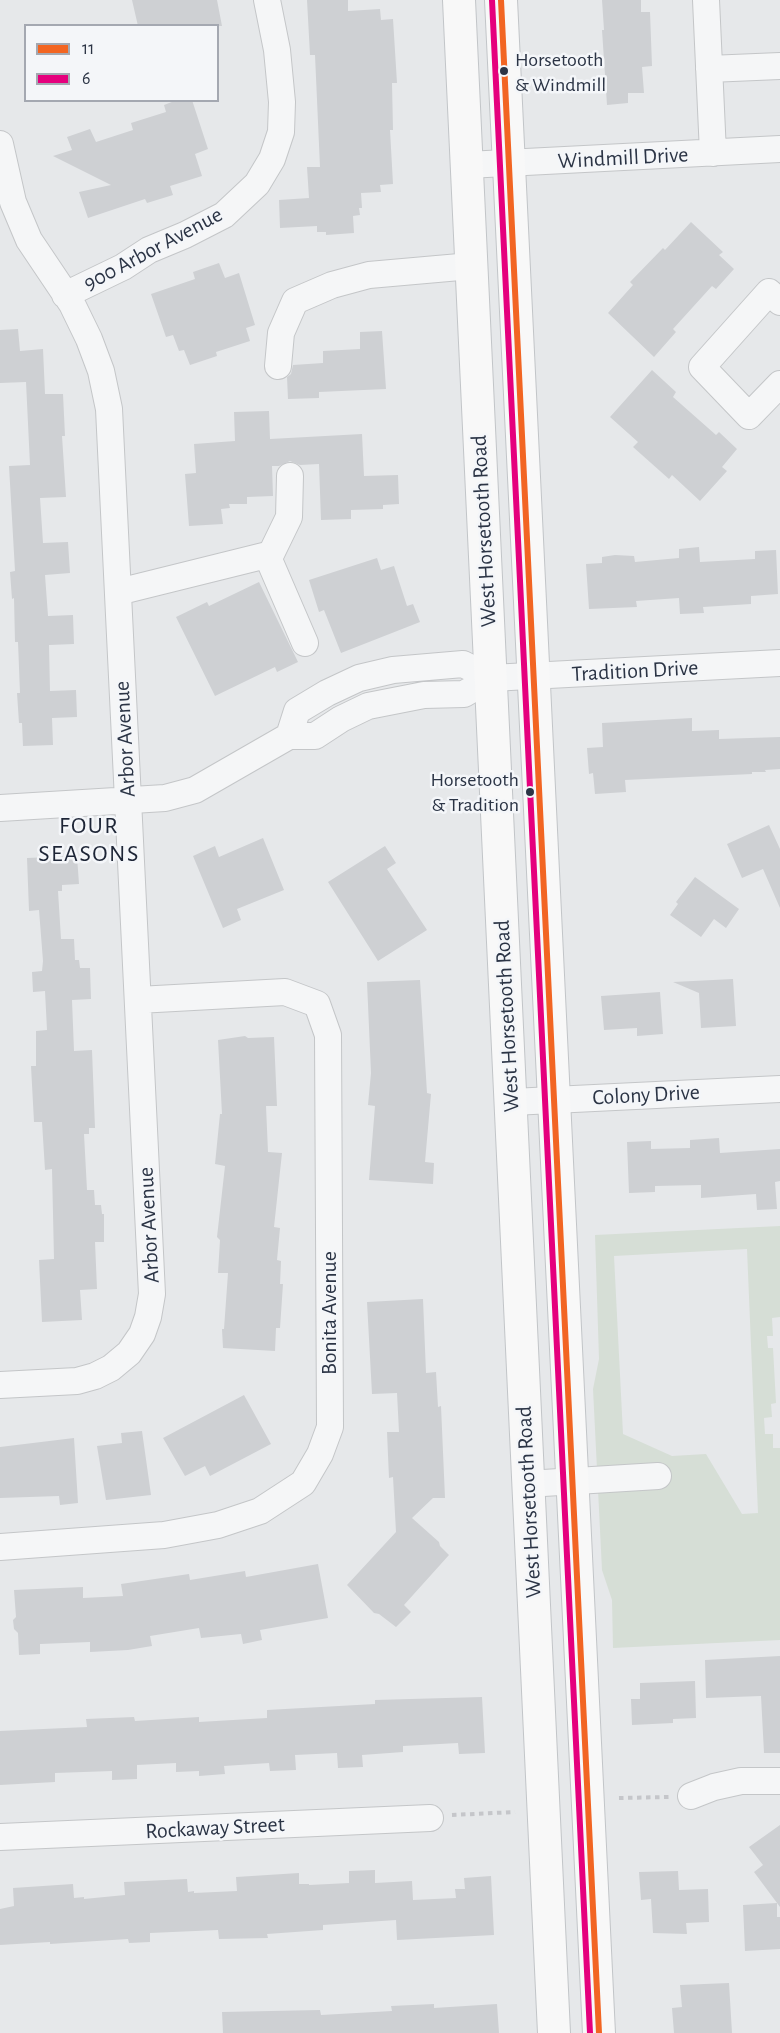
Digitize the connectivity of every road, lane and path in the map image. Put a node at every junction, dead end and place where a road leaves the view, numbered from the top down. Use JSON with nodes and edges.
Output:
{"nodes":[{"id":1,"x":267,"y":0,"type":"edge"},
{"id":2,"x":459,"y":0,"type":"edge"},
{"id":3,"x":501,"y":0,"type":"edge"},
{"id":4,"x":706,"y":0,"type":"edge"},
{"id":5,"x":780,"y":66,"type":"edge"},
{"id":6,"x":709,"y":69,"type":"junction"},
{"id":7,"x":0,"y":144,"type":"edge"},
{"id":8,"x":780,"y":149,"type":"edge"},
{"id":9,"x":713,"y":153,"type":"junction"},
{"id":10,"x":509,"y":164,"type":"junction"},
{"id":11,"x":467,"y":165,"type":"junction"},
{"id":12,"x":471,"y":266,"type":"junction"},
{"id":13,"x":65,"y":295,"type":"junction"},
{"id":14,"x":780,"y":302,"type":"edge"},
{"id":15,"x":278,"y":366,"type":"dead end"},
{"id":16,"x":780,"y":384,"type":"edge"},
{"id":17,"x":290,"y":476,"type":"dead end"},
{"id":18,"x":267,"y":555,"type":"junction"},
{"id":19,"x":118,"y":592,"type":"junction"},
{"id":20,"x":305,"y":642,"type":"dead end"},
{"id":21,"x":780,"y":663,"type":"edge"},
{"id":22,"x":534,"y":676,"type":"junction"},
{"id":23,"x":490,"y":678,"type":"junction"},
{"id":24,"x":128,"y":800,"type":"junction"},
{"id":25,"x":0,"y":808,"type":"edge"},
{"id":26,"x":138,"y":1000,"type":"junction"},
{"id":27,"x":780,"y":1089,"type":"edge"},
{"id":28,"x":554,"y":1100,"type":"junction"},
{"id":29,"x":512,"y":1102,"type":"junction"},
{"id":30,"x":0,"y":1384,"type":"edge"},
{"id":31,"x":658,"y":1476,"type":"dead end"},
{"id":32,"x":572,"y":1481,"type":"junction"},
{"id":33,"x":527,"y":1484,"type":"junction"},
{"id":34,"x":0,"y":1547,"type":"edge"},
{"id":35,"x":780,"y":1781,"type":"edge"},
{"id":36,"x":691,"y":1796,"type":"dead end"},
{"id":37,"x":619,"y":1798,"type":"dead end"},
{"id":38,"x":646,"y":1798,"type":"dead end"},
{"id":39,"x":514,"y":1812,"type":"dead end"},
{"id":40,"x":430,"y":1818,"type":"joint"},
{"id":41,"x":0,"y":1837,"type":"edge"},
{"id":42,"x":554,"y":2033,"type":"edge"},
{"id":43,"x":599,"y":2033,"type":"edge"}],
"edges":[{"from":1,"to":13,"type":"street","name":"900 Arbor Avenue"},
{"from":2,"to":11,"type":"main road","name":"West Horsetooth Road"},
{"from":3,"to":10,"type":"main road","name":"West Horsetooth Road"},
{"from":4,"to":6,"type":"street"},
{"from":5,"to":6,"type":"street"},
{"from":6,"to":9,"type":"street"},
{"from":7,"to":13,"type":"street","name":"Arbor Avenue"},
{"from":8,"to":9,"type":"street","name":"Windmill Drive"},
{"from":9,"to":10,"type":"street","name":"Windmill Drive"},
{"from":10,"to":11,"type":"street","name":"Windmill Drive"},
{"from":10,"to":22,"type":"main road","name":"West Horsetooth Road"},
{"from":11,"to":12,"type":"main road","name":"West Horsetooth Road"},
{"from":12,"to":15,"type":"street"},
{"from":12,"to":23,"type":"main road","name":"West Horsetooth Road"},
{"from":13,"to":19,"type":"street","name":"Arbor Avenue"},
{"from":14,"to":16,"type":"street"},
{"from":17,"to":18,"type":"street"},
{"from":18,"to":19,"type":"street"},
{"from":18,"to":20,"type":"street"},
{"from":19,"to":24,"type":"street","name":"Arbor Avenue"},
{"from":21,"to":22,"type":"street","name":"Tradition Drive"},
{"from":22,"to":23,"type":"street","name":"Tradition Drive"},
{"from":22,"to":28,"type":"main road","name":"West Horsetooth Road"},
{"from":23,"to":24,"type":"street"},
{"from":23,"to":29,"type":"main road","name":"West Horsetooth Road"},
{"from":24,"to":25,"type":"street"},
{"from":24,"to":26,"type":"street","name":"Arbor Avenue"},
{"from":26,"to":30,"type":"street","name":"Arbor Avenue"},
{"from":26,"to":34,"type":"street","name":"Bonita Avenue"},
{"from":27,"to":28,"type":"street","name":"Colony Drive"},
{"from":28,"to":29,"type":"street","name":"Colony Drive"},
{"from":28,"to":32,"type":"main road","name":"West Horsetooth Road"},
{"from":29,"to":33,"type":"main road","name":"West Horsetooth Road"},
{"from":31,"to":32,"type":"street"},
{"from":32,"to":33,"type":"street"},
{"from":32,"to":43,"type":"main road","name":"West Horsetooth Road"},
{"from":33,"to":42,"type":"main road","name":"West Horsetooth Road"},
{"from":35,"to":36,"type":"street"},
{"from":37,"to":38,"type":"path"},
{"from":39,"to":40,"type":"path"},
{"from":40,"to":41,"type":"street","name":"Rockaway Street"}]}
